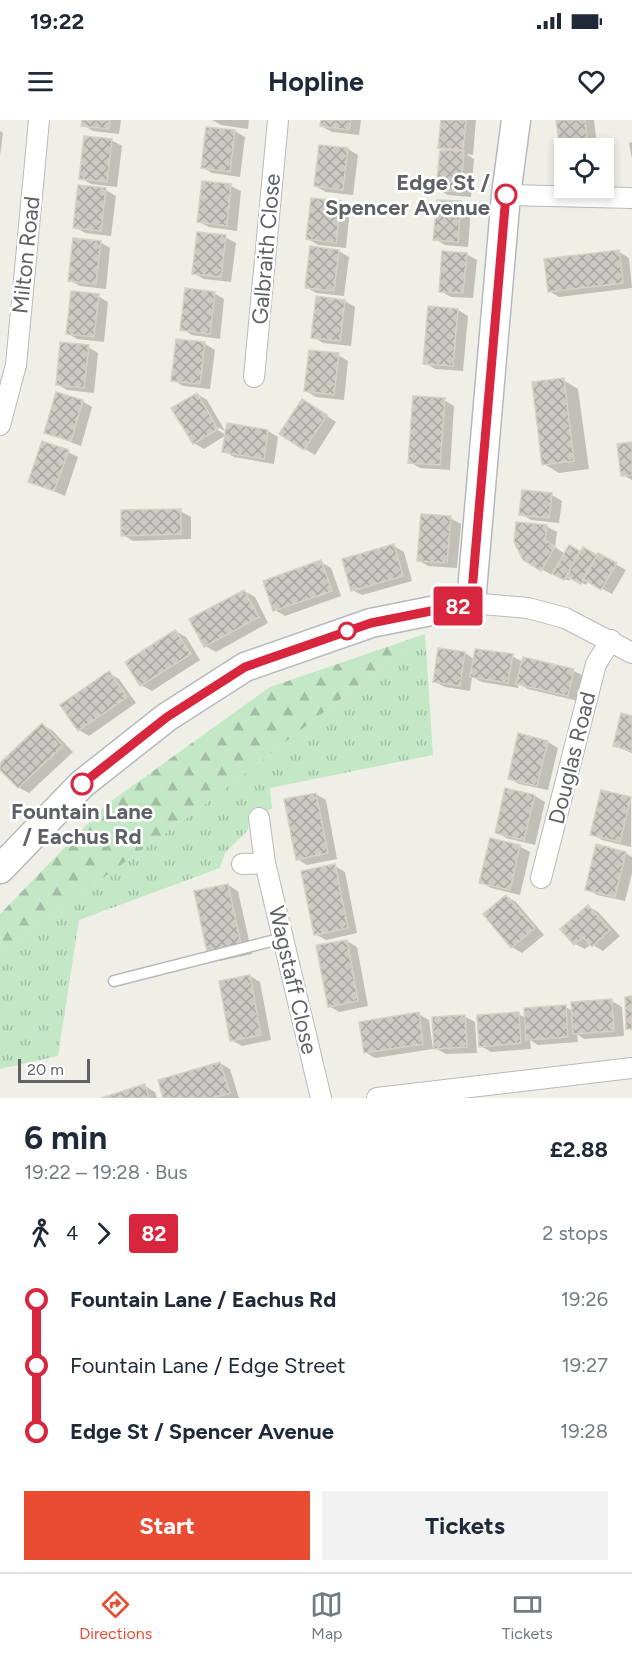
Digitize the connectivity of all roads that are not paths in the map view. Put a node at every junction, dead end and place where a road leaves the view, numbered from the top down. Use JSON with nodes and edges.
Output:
{"nodes":[{"id":1,"x":39,"y":120,"type":"edge"},
{"id":2,"x":278,"y":120,"type":"edge"},
{"id":3,"x":516,"y":120,"type":"edge"},
{"id":4,"x":506,"y":195,"type":"junction"},
{"id":5,"x":632,"y":198,"type":"edge"},
{"id":6,"x":254,"y":377,"type":"dead end"},
{"id":7,"x":0,"y":425,"type":"edge"},
{"id":8,"x":471,"y":603,"type":"junction"},
{"id":9,"x":611,"y":640,"type":"junction"},
{"id":10,"x":632,"y":653,"type":"edge"},
{"id":11,"x":258,"y":818,"type":"dead end"},
{"id":12,"x":266,"y":863,"type":"junction"},
{"id":13,"x":2,"y":864,"type":"edge"},
{"id":14,"x":242,"y":864,"type":"dead end"},
{"id":15,"x":541,"y":878,"type":"dead end"},
{"id":16,"x":283,"y":938,"type":"junction"},
{"id":17,"x":114,"y":981,"type":"dead end"},
{"id":18,"x":632,"y":1068,"type":"edge"},
{"id":19,"x":321,"y":1098,"type":"edge"},
{"id":20,"x":377,"y":1098,"type":"edge"}],
"edges":[{"from":1,"to":7,"type":"street","name":"Milton Road"},
{"from":2,"to":6,"type":"street","name":"Galbraith Close"},
{"from":3,"to":4,"type":"street"},
{"from":4,"to":5,"type":"street"},
{"from":4,"to":8,"type":"street"},
{"from":8,"to":9,"type":"street"},
{"from":8,"to":13,"type":"street"},
{"from":9,"to":10,"type":"street"},
{"from":9,"to":15,"type":"street","name":"Douglas Road"},
{"from":11,"to":12,"type":"street","name":"Wagstaff Close"},
{"from":12,"to":14,"type":"street"},
{"from":12,"to":16,"type":"street","name":"Wagstaff Close"},
{"from":16,"to":17,"type":"lane"},
{"from":16,"to":19,"type":"street","name":"Wagstaff Close"},
{"from":18,"to":20,"type":"street"}]}
